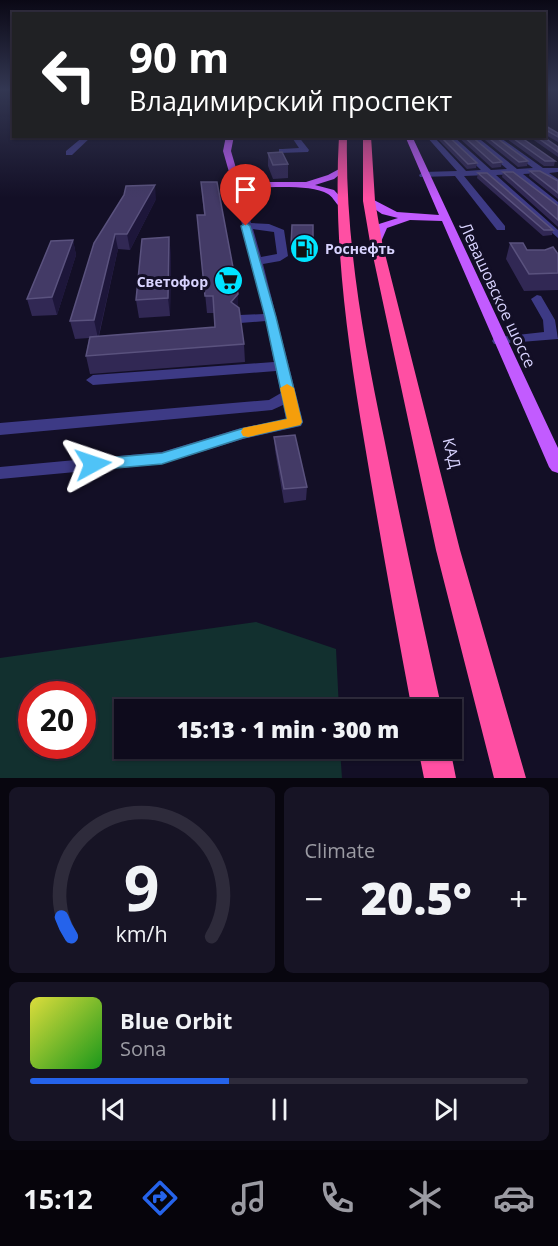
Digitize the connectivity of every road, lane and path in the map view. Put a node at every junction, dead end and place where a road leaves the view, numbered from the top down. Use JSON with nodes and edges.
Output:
{"nodes":[{"id":1,"x":87,"y":138,"type":"edge"},
{"id":2,"x":230,"y":138,"type":"edge"},
{"id":3,"x":296,"y":138,"type":"edge"},
{"id":4,"x":343,"y":138,"type":"edge"},
{"id":5,"x":367,"y":138,"type":"edge"},
{"id":6,"x":409,"y":138,"type":"edge"},
{"id":7,"x":431,"y":138,"type":"edge"},
{"id":8,"x":450,"y":138,"type":"edge"},
{"id":9,"x":473,"y":138,"type":"edge"},
{"id":10,"x":496,"y":138,"type":"edge"},
{"id":11,"x":282,"y":151,"type":"edge"},
{"id":12,"x":69,"y":153,"type":"dead end"},
{"id":13,"x":549,"y":158,"type":"edge"},
{"id":14,"x":558,"y":164,"type":"edge"},
{"id":15,"x":341,"y":170,"type":"junction"},
{"id":16,"x":540,"y":170,"type":"junction"},
{"id":17,"x":558,"y":170,"type":"edge"},
{"id":18,"x":514,"y":172,"type":"junction"},
{"id":19,"x":487,"y":173,"type":"junction"},
{"id":20,"x":461,"y":174,"type":"junction"},
{"id":21,"x":423,"y":175,"type":"junction"},
{"id":22,"x":558,"y":183,"type":"edge"},
{"id":23,"x":236,"y":184,"type":"junction"},
{"id":24,"x":302,"y":185,"type":"junction"},
{"id":25,"x":369,"y":201,"type":"junction"},
{"id":26,"x":341,"y":203,"type":"junction"},
{"id":27,"x":558,"y":207,"type":"edge"},
{"id":28,"x":419,"y":218,"type":"junction"},
{"id":29,"x":443,"y":218,"type":"junction"},
{"id":30,"x":246,"y":226,"type":"junction"},
{"id":31,"x":501,"y":228,"type":"dead end"},
{"id":32,"x":558,"y":235,"type":"edge"},
{"id":33,"x":376,"y":242,"type":"junction"},
{"id":34,"x":255,"y":261,"type":"junction"},
{"id":35,"x":537,"y":299,"type":"dead end"},
{"id":36,"x":271,"y":317,"type":"junction"},
{"id":37,"x":240,"y":319,"type":"edge"},
{"id":38,"x":555,"y":335,"type":"edge"},
{"id":39,"x":499,"y":341,"type":"junction"},
{"id":40,"x":282,"y":366,"type":"junction"},
{"id":41,"x":93,"y":380,"type":"dead end"},
{"id":42,"x":289,"y":395,"type":"junction"},
{"id":43,"x":0,"y":429,"type":"edge"},
{"id":44,"x":558,"y":467,"type":"edge"},
{"id":45,"x":0,"y":473,"type":"edge"},
{"id":46,"x":425,"y":699,"type":"edge"},
{"id":47,"x":437,"y":759,"type":"edge"},
{"id":48,"x":440,"y":778,"type":"edge"},
{"id":49,"x":510,"y":778,"type":"edge"}],
"edges":[{"from":1,"to":12,"type":"street"},
{"from":2,"to":23,"type":"main road"},
{"from":3,"to":11,"type":"street"},
{"from":4,"to":15,"type":"highway"},
{"from":5,"to":25,"type":"highway","name":"КАД"},
{"from":6,"to":21,"type":"main road","name":"Левашовское шоссе"},
{"from":7,"to":20,"type":"street"},
{"from":8,"to":19,"type":"street"},
{"from":9,"to":18,"type":"street"},
{"from":10,"to":16,"type":"street"},
{"from":13,"to":14,"type":"street"},
{"from":15,"to":24,"type":"main road"},
{"from":15,"to":26,"type":"highway"},
{"from":16,"to":17,"type":"street"},
{"from":16,"to":18,"type":"street"},
{"from":16,"to":22,"type":"street"},
{"from":18,"to":19,"type":"street"},
{"from":18,"to":27,"type":"street"},
{"from":19,"to":20,"type":"street"},
{"from":19,"to":32,"type":"street"},
{"from":20,"to":21,"type":"street"},
{"from":20,"to":31,"type":"street"},
{"from":21,"to":29,"type":"main road","name":"Левашовское шоссе"},
{"from":23,"to":24,"type":"main road"},
{"from":23,"to":30,"type":"street"},
{"from":24,"to":26,"type":"main road"},
{"from":25,"to":28,"type":"main road"},
{"from":25,"to":33,"type":"highway","name":"КАД"},
{"from":26,"to":46,"type":"highway"},
{"from":28,"to":29,"type":"main road"},
{"from":28,"to":33,"type":"main road"},
{"from":29,"to":39,"type":"main road","name":"Левашовское шоссе"},
{"from":30,"to":34,"type":"street"},
{"from":30,"to":34,"type":"street"},
{"from":33,"to":49,"type":"highway","name":"КАД"},
{"from":34,"to":36,"type":"street"},
{"from":35,"to":38,"type":"street"},
{"from":36,"to":37,"type":"street"},
{"from":36,"to":40,"type":"street"},
{"from":38,"to":39,"type":"street"},
{"from":39,"to":44,"type":"main road","name":"Левашовское шоссе"},
{"from":40,"to":41,"type":"street"},
{"from":40,"to":42,"type":"street"},
{"from":42,"to":43,"type":"street"},
{"from":42,"to":45,"type":"street"},
{"from":47,"to":48,"type":"highway"}]}
